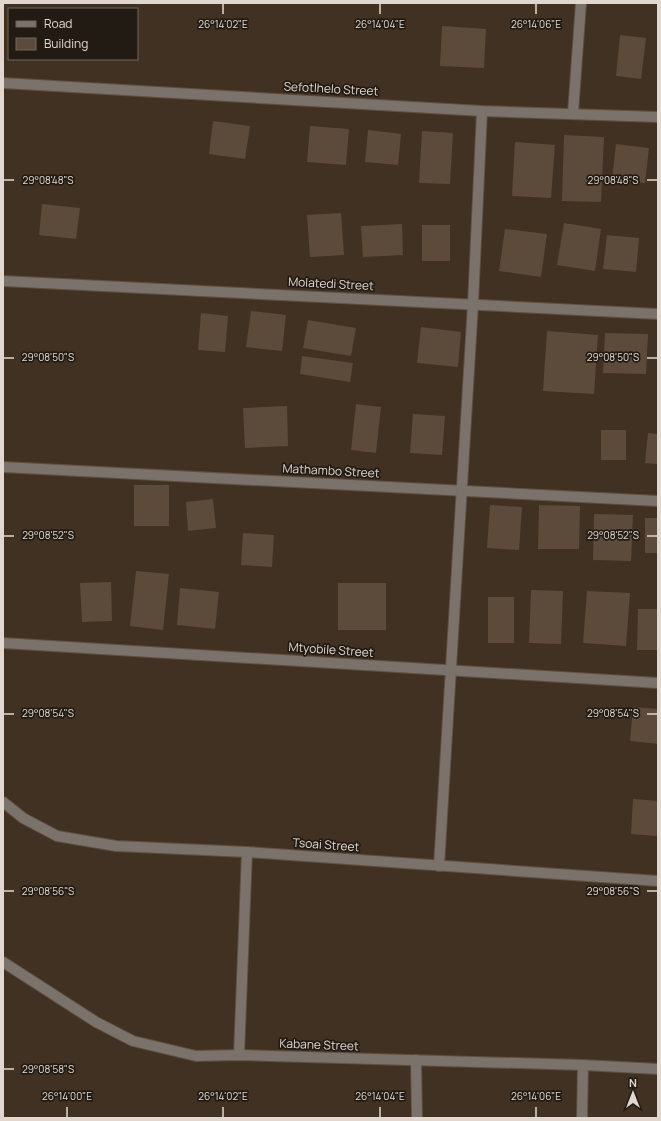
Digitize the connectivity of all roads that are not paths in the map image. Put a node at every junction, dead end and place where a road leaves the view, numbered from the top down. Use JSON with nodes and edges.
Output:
{"nodes":[{"id":1,"x":581,"y":3,"type":"edge"},
{"id":2,"x":3,"y":83,"type":"edge"},
{"id":3,"x":482,"y":111,"type":"junction"},
{"id":4,"x":573,"y":113,"type":"junction"},
{"id":5,"x":658,"y":116,"type":"edge"},
{"id":6,"x":3,"y":281,"type":"edge"},
{"id":7,"x":473,"y":304,"type":"junction"},
{"id":8,"x":658,"y":314,"type":"edge"},
{"id":9,"x":3,"y":467,"type":"edge"},
{"id":10,"x":462,"y":491,"type":"junction"},
{"id":11,"x":658,"y":501,"type":"edge"},
{"id":12,"x":3,"y":643,"type":"edge"},
{"id":13,"x":451,"y":671,"type":"junction"},
{"id":14,"x":658,"y":683,"type":"edge"},
{"id":15,"x":3,"y":802,"type":"edge"},
{"id":16,"x":247,"y":852,"type":"junction"},
{"id":17,"x":439,"y":866,"type":"junction"},
{"id":18,"x":658,"y":881,"type":"edge"},
{"id":19,"x":3,"y":962,"type":"edge"},
{"id":20,"x":239,"y":1055,"type":"junction"},
{"id":21,"x":416,"y":1060,"type":"junction"},
{"id":22,"x":584,"y":1065,"type":"junction"},
{"id":23,"x":658,"y":1069,"type":"edge"},
{"id":24,"x":417,"y":1118,"type":"edge"},
{"id":25,"x":582,"y":1118,"type":"edge"}],
"edges":[{"from":1,"to":4,"type":"street"},
{"from":2,"to":3,"type":"street","name":"Sefotlhelo Street"},
{"from":3,"to":4,"type":"street","name":"Sefotlhelo Street"},
{"from":3,"to":7,"type":"street"},
{"from":4,"to":5,"type":"street","name":"Sefotlhelo Street"},
{"from":6,"to":7,"type":"street","name":"Molatedi Street"},
{"from":7,"to":8,"type":"street","name":"Molatedi Street"},
{"from":7,"to":10,"type":"street"},
{"from":9,"to":10,"type":"street","name":"Mathambo Street"},
{"from":10,"to":11,"type":"street","name":"Mathambo Street"},
{"from":10,"to":13,"type":"street"},
{"from":12,"to":13,"type":"street","name":"Mtyobile Street"},
{"from":13,"to":14,"type":"street","name":"Mtyobile Street"},
{"from":13,"to":17,"type":"street"},
{"from":15,"to":16,"type":"street","name":"Tsoai Street"},
{"from":16,"to":17,"type":"street","name":"Tsoai Street"},
{"from":16,"to":20,"type":"street"},
{"from":17,"to":18,"type":"street","name":"Tsoai Street"},
{"from":19,"to":20,"type":"street","name":"Kabane Street"},
{"from":20,"to":21,"type":"street","name":"Kabane Street"},
{"from":21,"to":22,"type":"street","name":"Kabane Street"},
{"from":21,"to":24,"type":"street"},
{"from":22,"to":23,"type":"street","name":"Kabane Street"},
{"from":22,"to":25,"type":"street"}]}
